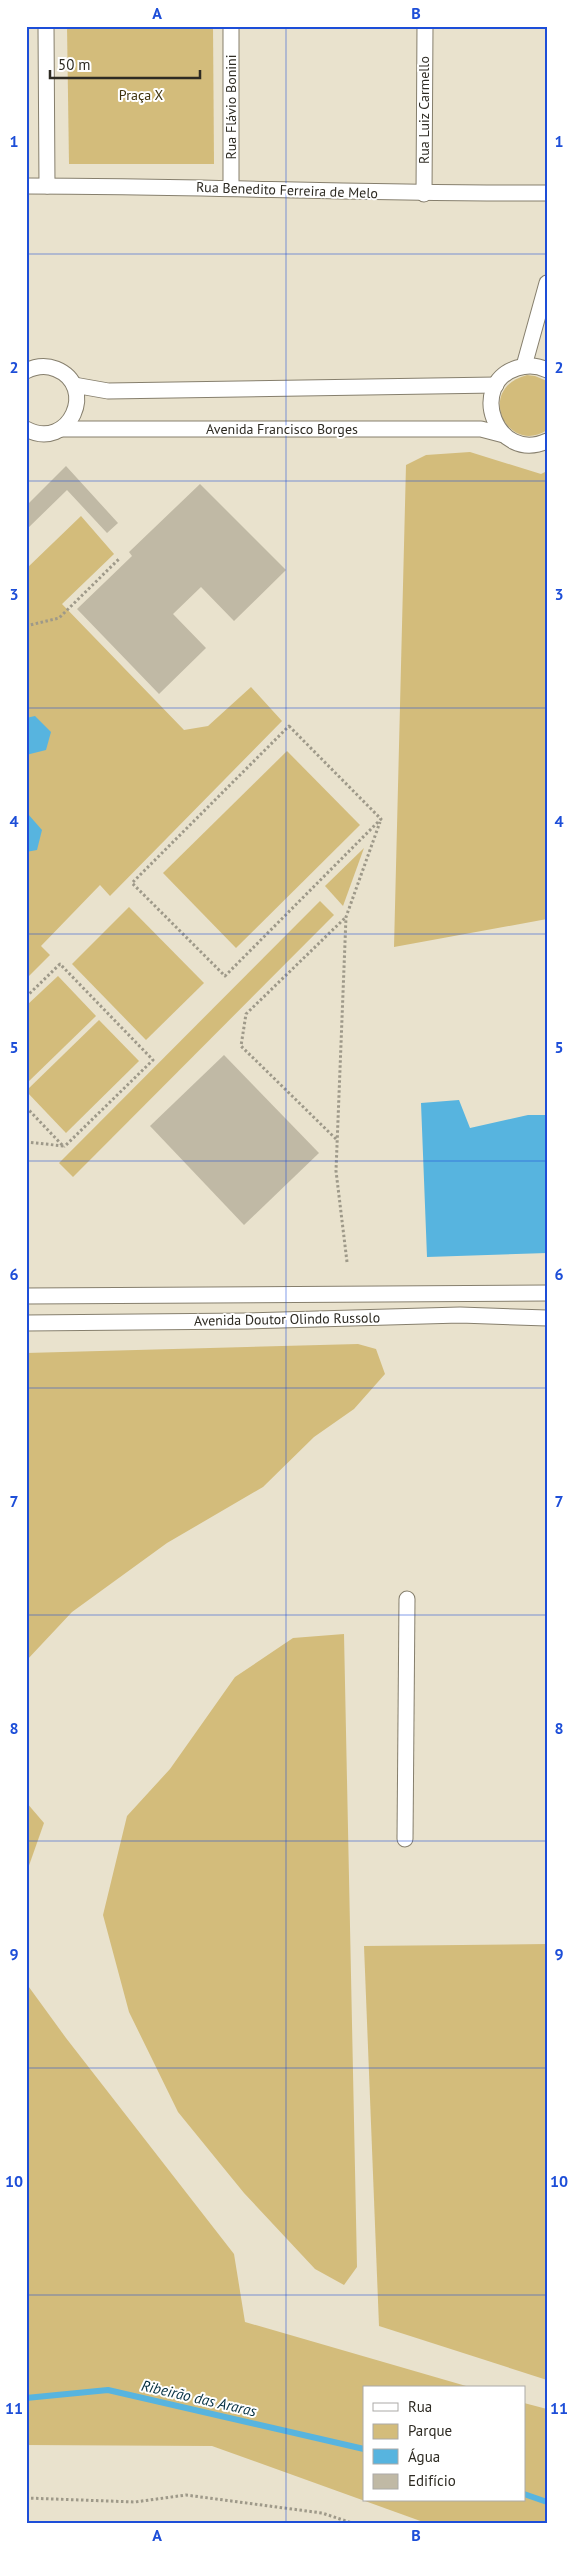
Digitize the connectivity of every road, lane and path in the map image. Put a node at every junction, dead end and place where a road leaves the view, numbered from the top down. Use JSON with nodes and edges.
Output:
{"nodes":[{"id":1,"x":46,"y":26,"type":"edge"},
{"id":2,"x":231,"y":26,"type":"edge"},
{"id":3,"x":425,"y":26,"type":"edge"},
{"id":4,"x":26,"y":186,"type":"edge"},
{"id":5,"x":47,"y":186,"type":"junction"},
{"id":6,"x":230,"y":188,"type":"junction"},
{"id":7,"x":547,"y":193,"type":"edge"},
{"id":8,"x":424,"y":194,"type":"junction"},
{"id":9,"x":547,"y":283,"type":"edge"},
{"id":10,"x":524,"y":366,"type":"junction"},
{"id":11,"x":547,"y":370,"type":"edge"},
{"id":12,"x":26,"y":371,"type":"edge"},
{"id":13,"x":74,"y":385,"type":"junction"},
{"id":14,"x":496,"y":385,"type":"junction"},
{"id":15,"x":26,"y":429,"type":"edge"},
{"id":16,"x":61,"y":429,"type":"junction"},
{"id":17,"x":504,"y":435,"type":"junction"},
{"id":18,"x":547,"y":440,"type":"edge"},
{"id":19,"x":120,"y":558,"type":"dead end"},
{"id":20,"x":26,"y":626,"type":"edge"},
{"id":21,"x":381,"y":819,"type":"junction"},
{"id":22,"x":346,"y":917,"type":"junction"},
{"id":23,"x":26,"y":997,"type":"edge"},
{"id":24,"x":26,"y":1107,"type":"edge"},
{"id":25,"x":336,"y":1140,"type":"junction"},
{"id":26,"x":26,"y":1142,"type":"edge"},
{"id":27,"x":64,"y":1146,"type":"junction"},
{"id":28,"x":346,"y":1262,"type":"dead end"},
{"id":29,"x":547,"y":1293,"type":"edge"},
{"id":30,"x":26,"y":1296,"type":"edge"},
{"id":31,"x":547,"y":1318,"type":"edge"},
{"id":32,"x":26,"y":1323,"type":"edge"},
{"id":33,"x":407,"y":1599,"type":"dead end"},
{"id":34,"x":405,"y":1839,"type":"dead end"},
{"id":35,"x":26,"y":2498,"type":"edge"},
{"id":36,"x":352,"y":2523,"type":"edge"}],
"edges":[{"from":1,"to":5,"type":"street"},
{"from":2,"to":6,"type":"street","name":"Rua Flávio Bonini"},
{"from":3,"to":8,"type":"street","name":"Rua Luiz Carmello"},
{"from":4,"to":5,"type":"street","name":"Rua Benedito Ferreira de Melo"},
{"from":5,"to":6,"type":"street","name":"Rua Benedito Ferreira de Melo"},
{"from":6,"to":8,"type":"street","name":"Rua Benedito Ferreira de Melo"},
{"from":7,"to":8,"type":"street","name":"Rua Benedito Ferreira de Melo"},
{"from":9,"to":10,"type":"street"},
{"from":10,"to":11,"type":"street"},
{"from":10,"to":14,"type":"street"},
{"from":12,"to":13,"type":"street"},
{"from":13,"to":14,"type":"street"},
{"from":13,"to":16,"type":"street"},
{"from":14,"to":17,"type":"street"},
{"from":15,"to":16,"type":"street","name":"Avenida Francisco Borges"},
{"from":16,"to":17,"type":"street","name":"Avenida Francisco Borges"},
{"from":17,"to":18,"type":"street","name":"Avenida Francisco Borges"},
{"from":19,"to":20,"type":"path"},
{"from":21,"to":21,"type":"path"},
{"from":21,"to":22,"type":"path"},
{"from":22,"to":25,"type":"path"},
{"from":22,"to":25,"type":"path"},
{"from":23,"to":27,"type":"path"},
{"from":24,"to":27,"type":"path"},
{"from":25,"to":28,"type":"path"},
{"from":26,"to":27,"type":"path"},
{"from":29,"to":30,"type":"street","name":"Avenida Doutor Olindo Russolo"},
{"from":31,"to":32,"type":"street","name":"Avenida Doutor Olindo Russolo"},
{"from":33,"to":34,"type":"street"},
{"from":35,"to":36,"type":"path"}]}
